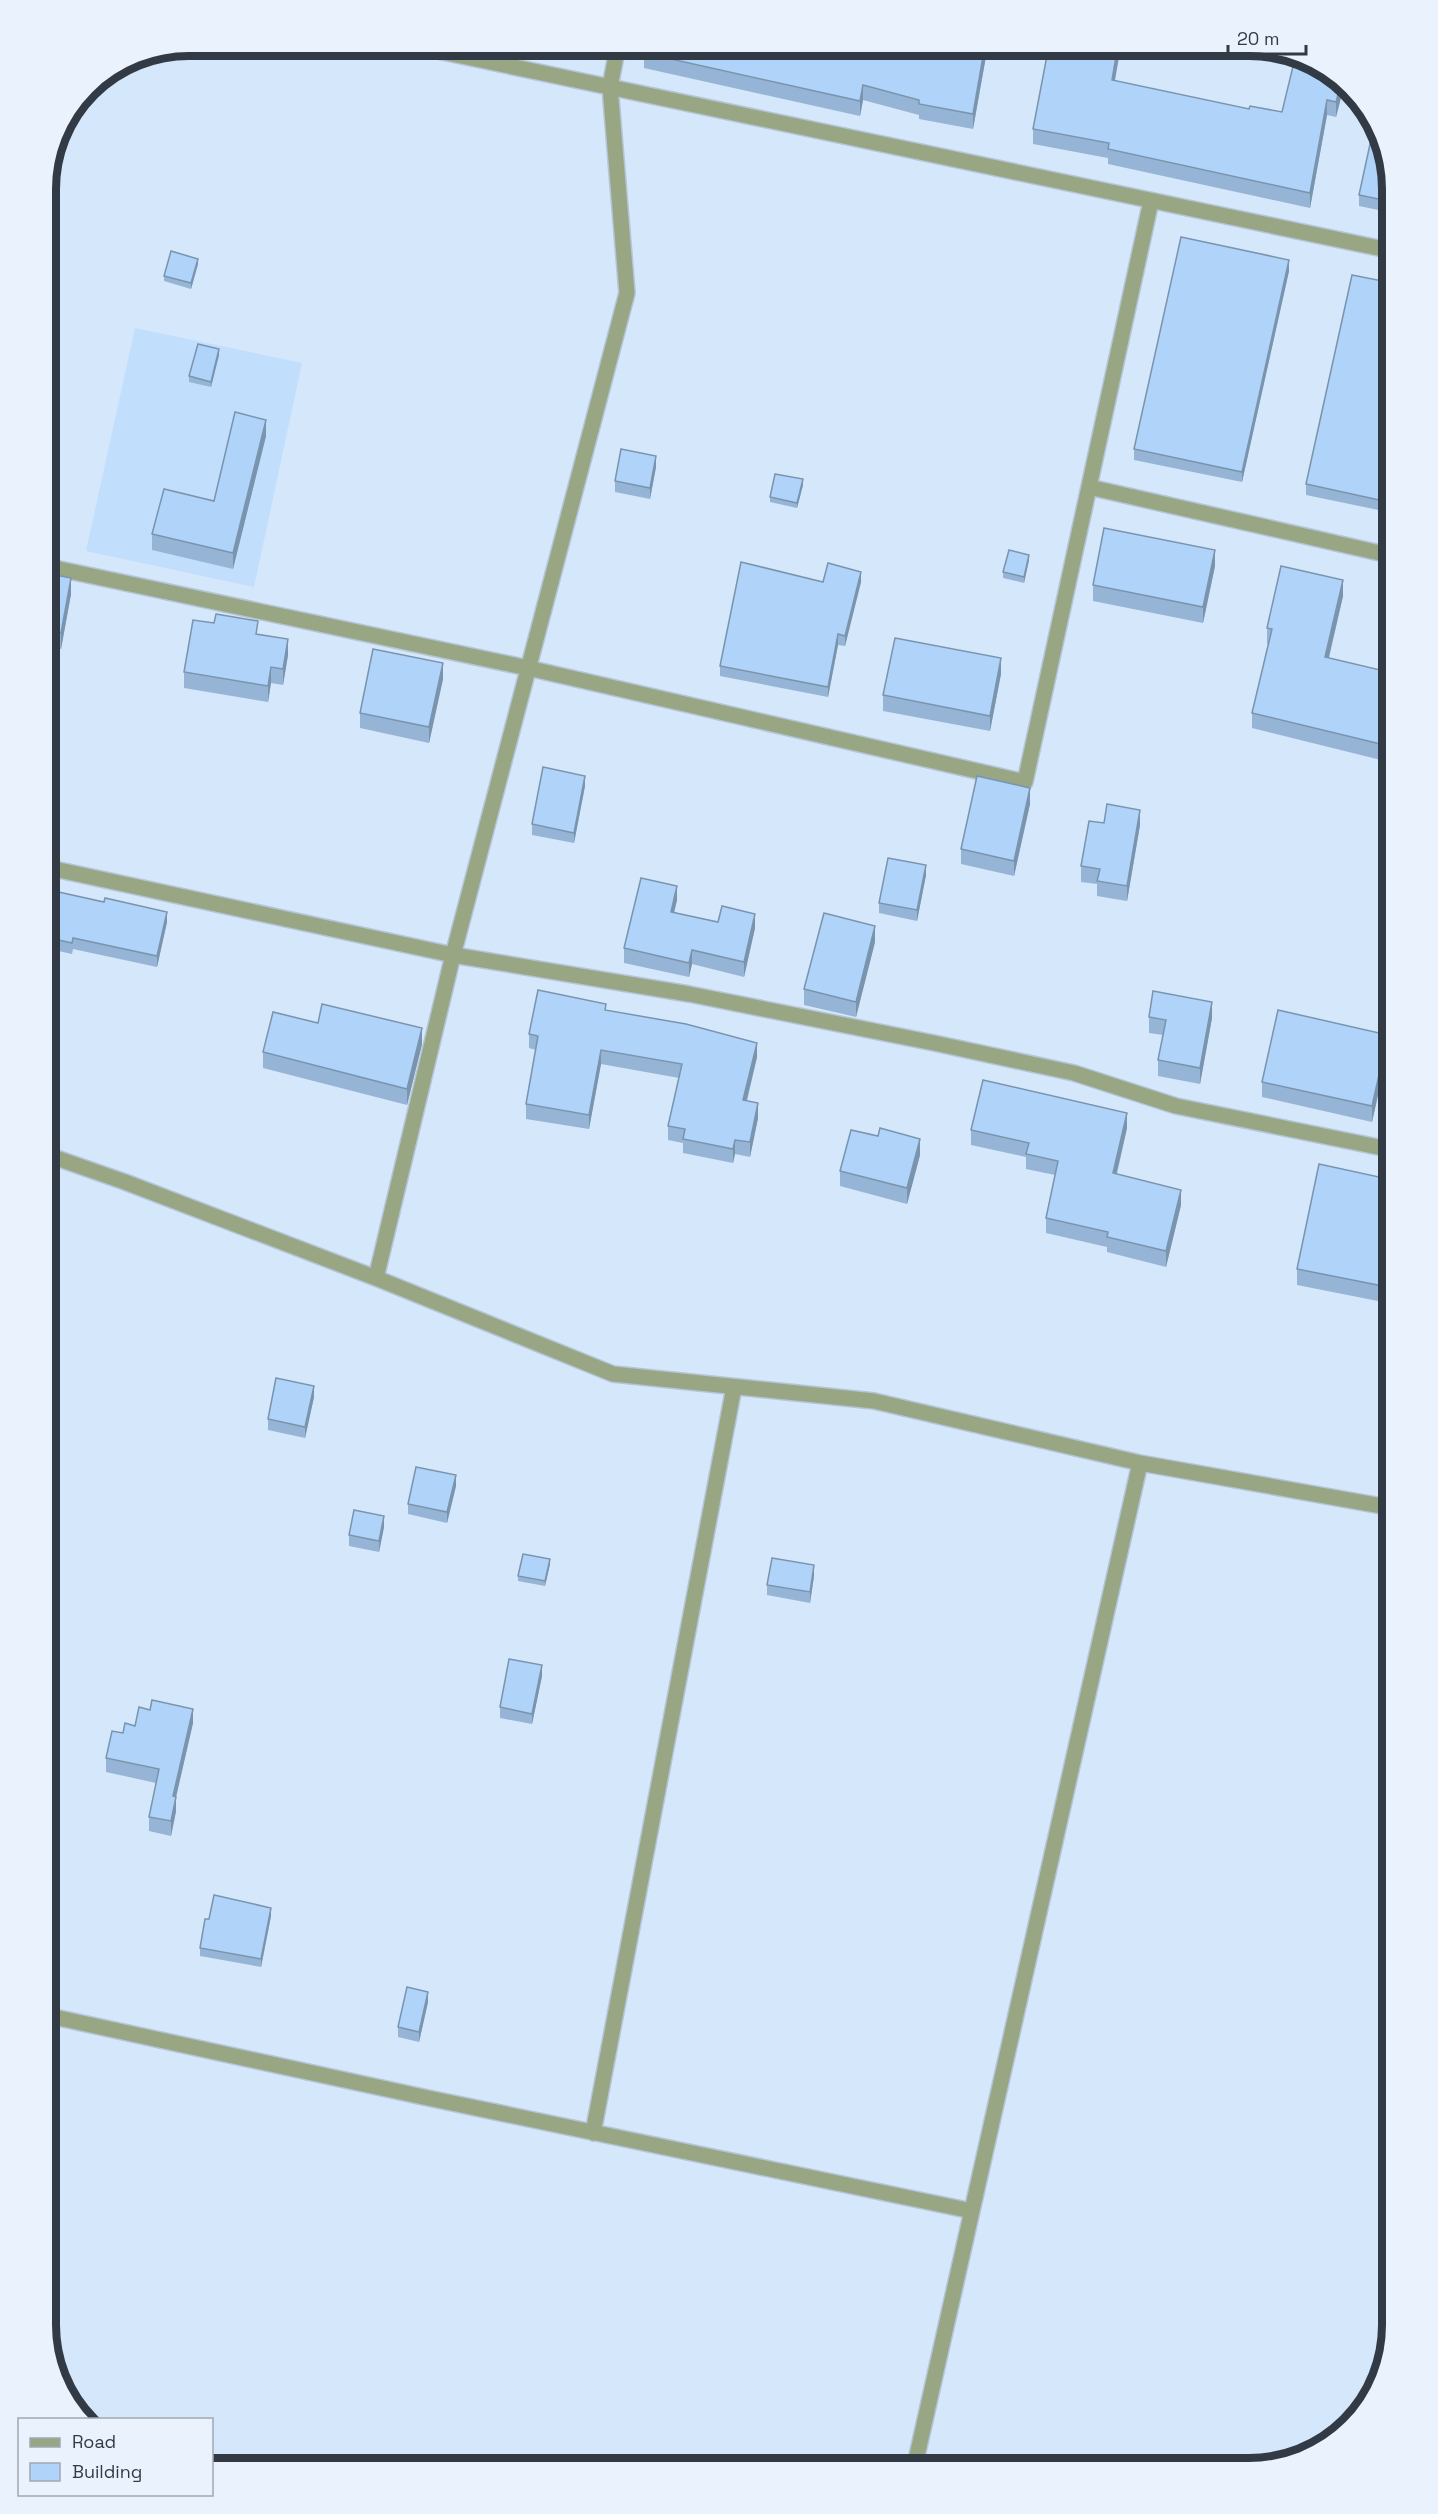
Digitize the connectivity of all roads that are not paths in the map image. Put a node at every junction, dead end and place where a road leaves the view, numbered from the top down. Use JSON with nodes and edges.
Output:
{"nodes":[{"id":1,"x":462,"y":56,"type":"edge"},
{"id":2,"x":616,"y":56,"type":"edge"},
{"id":3,"x":610,"y":87,"type":"junction"},
{"id":4,"x":1151,"y":201,"type":"junction"},
{"id":5,"x":1382,"y":249,"type":"edge"},
{"id":6,"x":1089,"y":488,"type":"junction"},
{"id":7,"x":1382,"y":554,"type":"edge"},
{"id":8,"x":56,"y":568,"type":"edge"},
{"id":9,"x":528,"y":668,"type":"junction"},
{"id":10,"x":56,"y":869,"type":"edge"},
{"id":11,"x":453,"y":955,"type":"junction"},
{"id":12,"x":1382,"y":1148,"type":"edge"},
{"id":13,"x":56,"y":1158,"type":"edge"},
{"id":14,"x":376,"y":1278,"type":"junction"},
{"id":15,"x":734,"y":1387,"type":"junction"},
{"id":16,"x":1140,"y":1463,"type":"junction"},
{"id":17,"x":1382,"y":1506,"type":"edge"},
{"id":18,"x":56,"y":2017,"type":"edge"},
{"id":19,"x":593,"y":2133,"type":"junction"},
{"id":20,"x":972,"y":2211,"type":"junction"},
{"id":21,"x":916,"y":2458,"type":"edge"}],
"edges":[{"from":1,"to":3,"type":"street"},
{"from":2,"to":3,"type":"street"},
{"from":3,"to":4,"type":"street"},
{"from":3,"to":9,"type":"street"},
{"from":4,"to":5,"type":"street"},
{"from":4,"to":6,"type":"street"},
{"from":6,"to":7,"type":"street"},
{"from":6,"to":9,"type":"street"},
{"from":8,"to":9,"type":"street"},
{"from":9,"to":11,"type":"street"},
{"from":10,"to":11,"type":"street"},
{"from":11,"to":12,"type":"street"},
{"from":11,"to":14,"type":"street"},
{"from":13,"to":14,"type":"street"},
{"from":14,"to":15,"type":"street"},
{"from":15,"to":16,"type":"street"},
{"from":15,"to":19,"type":"street"},
{"from":16,"to":17,"type":"street"},
{"from":16,"to":20,"type":"street"},
{"from":18,"to":19,"type":"street"},
{"from":19,"to":20,"type":"street"},
{"from":20,"to":21,"type":"street"}]}
